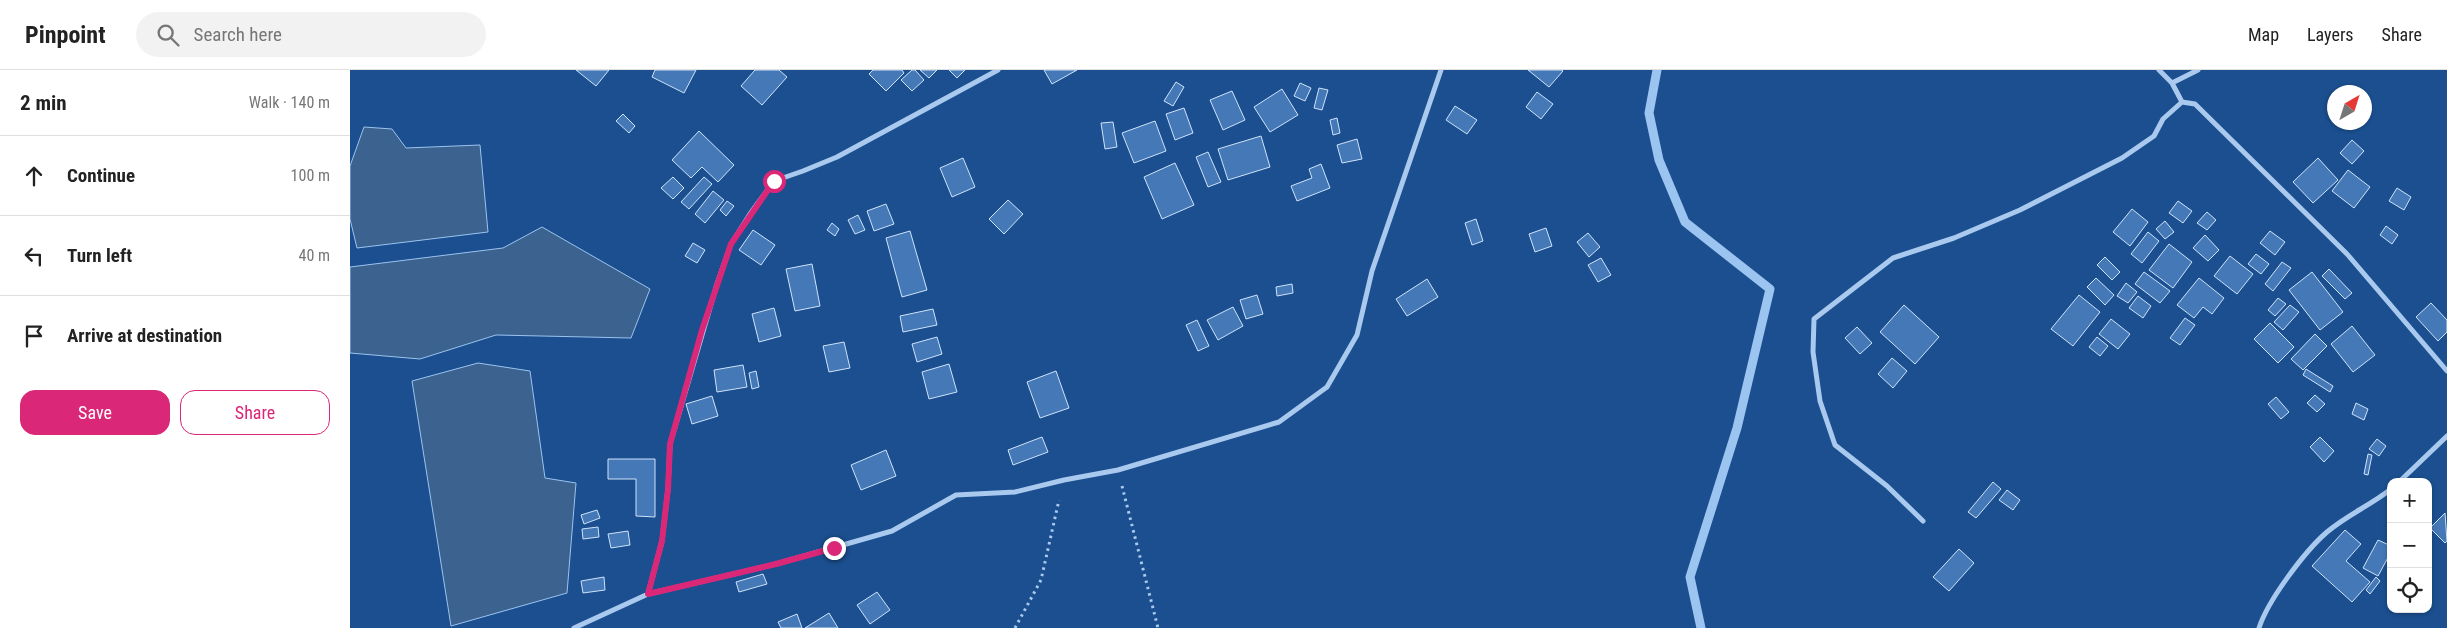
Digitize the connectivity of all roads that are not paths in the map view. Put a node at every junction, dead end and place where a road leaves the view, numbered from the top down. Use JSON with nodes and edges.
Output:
{"nodes":[{"id":1,"x":998,"y":70,"type":"edge"},
{"id":2,"x":1441,"y":70,"type":"edge"},
{"id":3,"x":2159,"y":70,"type":"edge"},
{"id":4,"x":2198,"y":70,"type":"edge"},
{"id":5,"x":2172,"y":84,"type":"junction"},
{"id":6,"x":2182,"y":102,"type":"junction"},
{"id":7,"x":2447,"y":371,"type":"edge"},
{"id":8,"x":2447,"y":436,"type":"edge"},
{"id":9,"x":2403,"y":478,"type":"edge"},
{"id":10,"x":2387,"y":492,"type":"edge"},
{"id":11,"x":1923,"y":521,"type":"dead end"},
{"id":12,"x":648,"y":594,"type":"junction"},
{"id":13,"x":574,"y":628,"type":"edge"},
{"id":14,"x":2259,"y":628,"type":"edge"}],
"edges":[{"from":1,"to":12,"type":"street"},
{"from":2,"to":12,"type":"street"},
{"from":3,"to":5,"type":"street"},
{"from":4,"to":5,"type":"street"},
{"from":5,"to":6,"type":"street"},
{"from":6,"to":7,"type":"street"},
{"from":6,"to":11,"type":"street"},
{"from":8,"to":9,"type":"street"},
{"from":10,"to":14,"type":"street"},
{"from":12,"to":13,"type":"street"}]}
